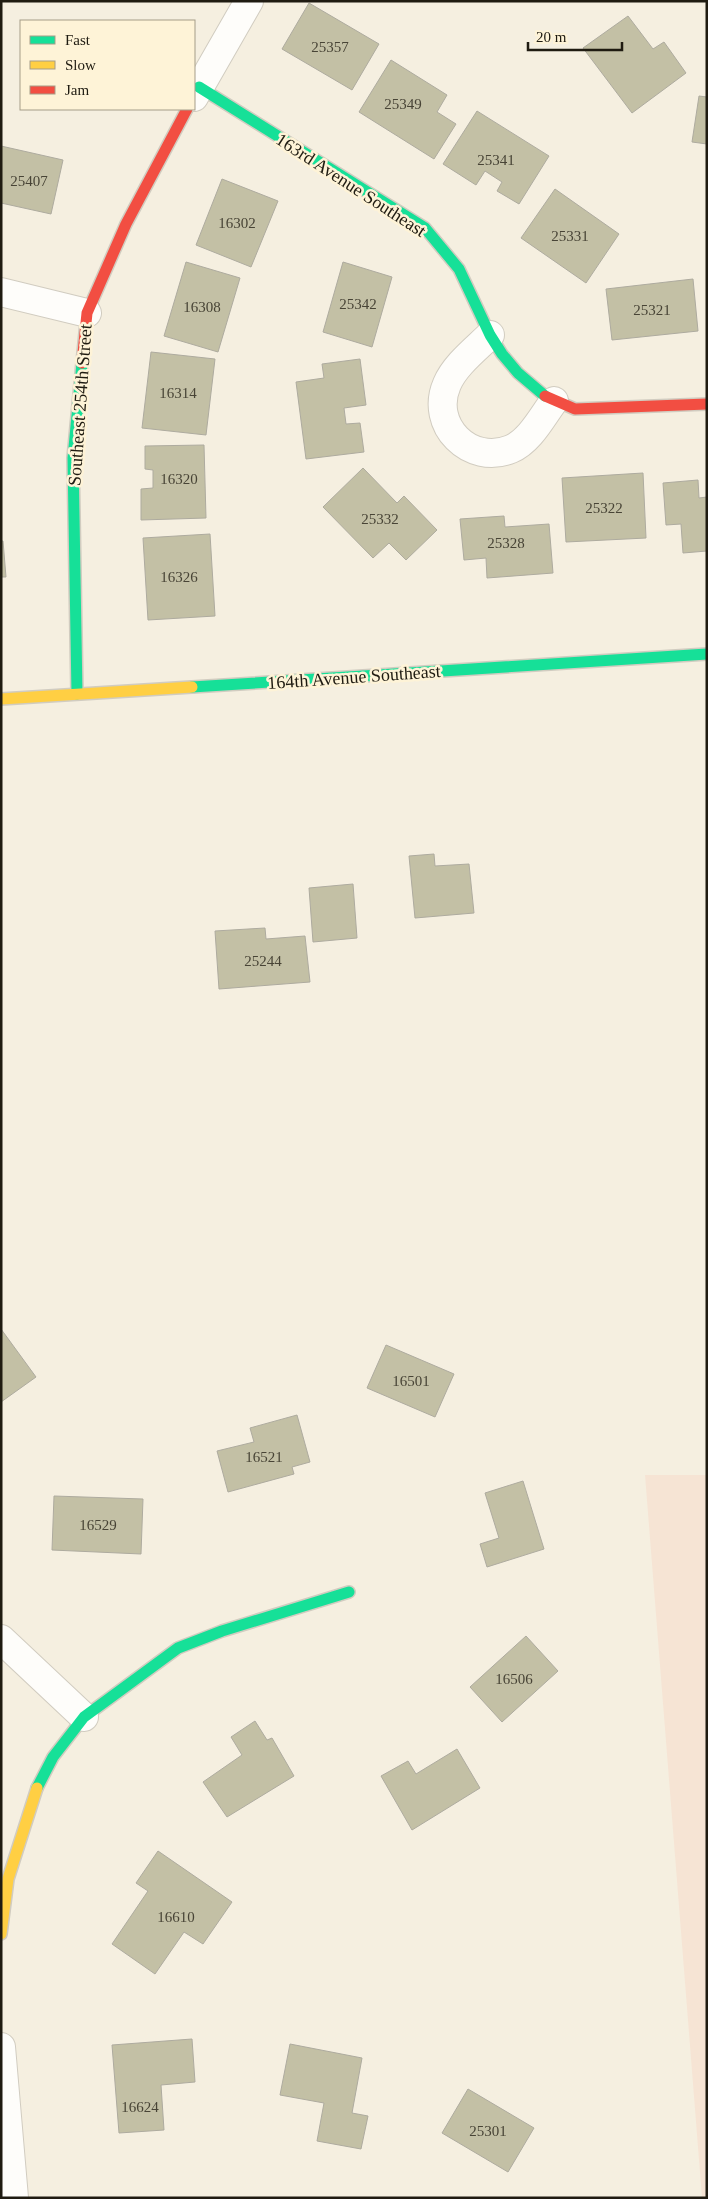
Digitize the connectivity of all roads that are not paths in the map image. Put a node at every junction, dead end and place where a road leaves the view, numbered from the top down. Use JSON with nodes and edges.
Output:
{"nodes":[{"id":1,"x":249,"y":1,"type":"edge"},
{"id":2,"x":195,"y":95,"type":"edge"},
{"id":3,"x":195,"y":99,"type":"edge"},
{"id":4,"x":187,"y":110,"type":"edge"},
{"id":5,"x":1,"y":292,"type":"edge"},
{"id":6,"x":87,"y":313,"type":"junction"},
{"id":7,"x":490,"y":335,"type":"junction"},
{"id":8,"x":554,"y":401,"type":"junction"},
{"id":9,"x":707,"y":404,"type":"edge"},
{"id":10,"x":707,"y":654,"type":"edge"},
{"id":11,"x":77,"y":694,"type":"junction"},
{"id":12,"x":1,"y":699,"type":"edge"},
{"id":13,"x":349,"y":1592,"type":"dead end"},
{"id":14,"x":1,"y":1639,"type":"edge"},
{"id":15,"x":84,"y":1716,"type":"junction"},
{"id":16,"x":1,"y":1934,"type":"edge"},
{"id":17,"x":1,"y":2047,"type":"edge"},
{"id":18,"x":14,"y":2198,"type":"edge"}],
"edges":[{"from":1,"to":2,"type":"street","name":"Southeast 254th Street"},
{"from":3,"to":7,"type":"street","name":"163rd Avenue Southeast"},
{"from":4,"to":6,"type":"street","name":"Southeast 254th Street"},
{"from":5,"to":6,"type":"street"},
{"from":6,"to":11,"type":"street","name":"Southeast 254th Street"},
{"from":7,"to":8,"type":"street","name":"163rd Avenue Southeast"},
{"from":7,"to":8,"type":"street"},
{"from":8,"to":9,"type":"street","name":"163rd Avenue Southeast"},
{"from":10,"to":11,"type":"street","name":"164th Avenue Southeast"},
{"from":11,"to":12,"type":"street","name":"164th Avenue Southeast"},
{"from":13,"to":15,"type":"street"},
{"from":14,"to":15,"type":"street"},
{"from":15,"to":16,"type":"street"},
{"from":17,"to":18,"type":"street"}]}
